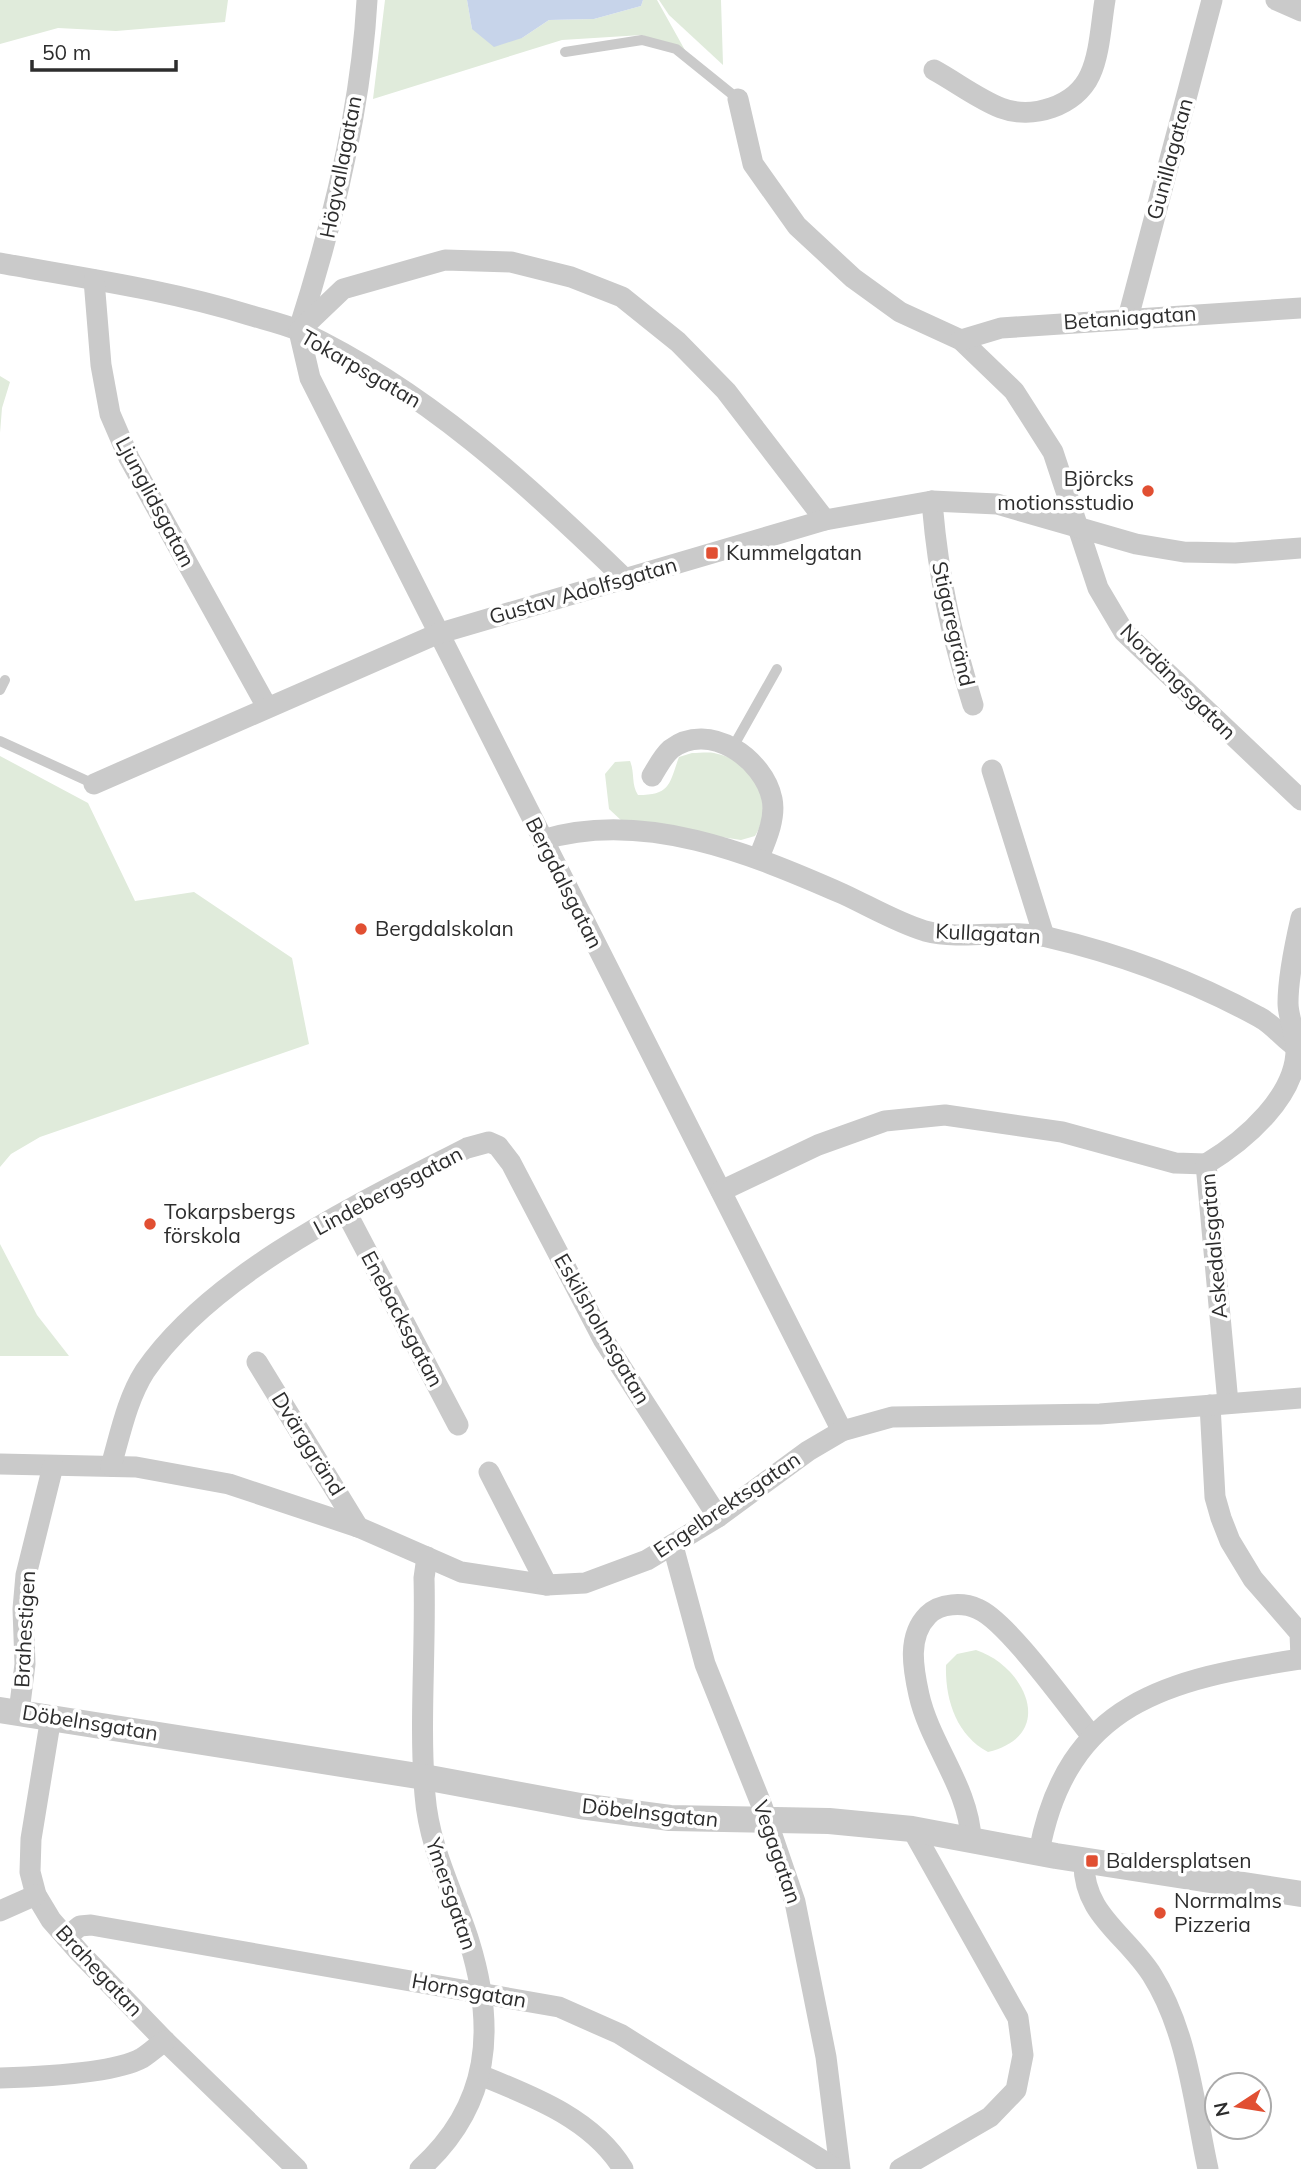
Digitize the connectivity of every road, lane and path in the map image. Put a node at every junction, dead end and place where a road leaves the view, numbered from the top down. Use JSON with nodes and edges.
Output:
{"nodes":[{"id":1,"x":367,"y":0,"type":"edge"},
{"id":2,"x":1105,"y":0,"type":"edge"},
{"id":3,"x":1212,"y":0,"type":"edge"},
{"id":4,"x":1276,"y":0,"type":"edge"},
{"id":5,"x":1301,"y":11,"type":"edge"},
{"id":6,"x":565,"y":52,"type":"dead end"},
{"id":7,"x":934,"y":70,"type":"dead end"},
{"id":8,"x":738,"y":99,"type":"joint"},
{"id":9,"x":0,"y":263,"type":"edge"},
{"id":10,"x":94,"y":280,"type":"junction"},
{"id":11,"x":1299,"y":303,"type":"edge"},
{"id":12,"x":1128,"y":318,"type":"junction"},
{"id":13,"x":299,"y":331,"type":"junction"},
{"id":14,"x":961,"y":340,"type":"junction"},
{"id":15,"x":932,"y":501,"type":"junction"},
{"id":16,"x":825,"y":520,"type":"junction"},
{"id":17,"x":1080,"y":527,"type":"junction"},
{"id":18,"x":1301,"y":548,"type":"edge"},
{"id":19,"x":624,"y":578,"type":"junction"},
{"id":20,"x":437,"y":634,"type":"junction"},
{"id":21,"x":777,"y":669,"type":"dead end"},
{"id":22,"x":973,"y":705,"type":"dead end"},
{"id":23,"x":267,"y":706,"type":"junction"},
{"id":24,"x":0,"y":741,"type":"edge"},
{"id":25,"x":733,"y":747,"type":"junction"},
{"id":26,"x":992,"y":770,"type":"dead end"},
{"id":27,"x":652,"y":776,"type":"dead end"},
{"id":28,"x":94,"y":784,"type":"joint"},
{"id":29,"x":1301,"y":800,"type":"edge"},
{"id":30,"x":542,"y":840,"type":"junction"},
{"id":31,"x":759,"y":857,"type":"junction"},
{"id":32,"x":1301,"y":918,"type":"edge"},
{"id":33,"x":1044,"y":936,"type":"junction"},
{"id":34,"x":1298,"y":1048,"type":"edge"},
{"id":35,"x":489,"y":1142,"type":"joint"},
{"id":36,"x":1206,"y":1164,"type":"junction"},
{"id":37,"x":722,"y":1191,"type":"junction"},
{"id":38,"x":346,"y":1212,"type":"junction"},
{"id":39,"x":257,"y":1362,"type":"dead end"},
{"id":40,"x":1301,"y":1398,"type":"edge"},
{"id":41,"x":1219,"y":1404,"type":"junction"},
{"id":42,"x":458,"y":1425,"type":"dead end"},
{"id":43,"x":842,"y":1431,"type":"junction"},
{"id":44,"x":0,"y":1464,"type":"edge"},
{"id":45,"x":53,"y":1466,"type":"junction"},
{"id":46,"x":111,"y":1466,"type":"junction"},
{"id":47,"x":489,"y":1472,"type":"dead end"},
{"id":48,"x":718,"y":1517,"type":"junction"},
{"id":49,"x":358,"y":1527,"type":"junction"},
{"id":50,"x":673,"y":1546,"type":"junction"},
{"id":51,"x":427,"y":1557,"type":"junction"},
{"id":52,"x":547,"y":1585,"type":"junction"},
{"id":53,"x":1301,"y":1660,"type":"edge"},
{"id":54,"x":9,"y":1711,"type":"edge"},
{"id":55,"x":51,"y":1717,"type":"junction"},
{"id":56,"x":1091,"y":1735,"type":"junction"},
{"id":57,"x":424,"y":1777,"type":"junction"},
{"id":58,"x":767,"y":1821,"type":"junction"},
{"id":59,"x":912,"y":1829,"type":"junction"},
{"id":60,"x":971,"y":1839,"type":"junction"},
{"id":61,"x":1039,"y":1852,"type":"junction"},
{"id":62,"x":1084,"y":1860,"type":"junction"},
{"id":63,"x":1301,"y":1894,"type":"edge"},
{"id":64,"x":36,"y":1895,"type":"junction"},
{"id":65,"x":0,"y":1911,"type":"edge"},
{"id":66,"x":66,"y":1937,"type":"junction"},
{"id":67,"x":482,"y":1993,"type":"junction"},
{"id":68,"x":165,"y":2041,"type":"junction"},
{"id":69,"x":480,"y":2075,"type":"junction"},
{"id":70,"x":0,"y":2078,"type":"edge"},
{"id":71,"x":284,"y":2165,"type":"edge"},
{"id":72,"x":420,"y":2169,"type":"edge"},
{"id":73,"x":623,"y":2169,"type":"edge"},
{"id":74,"x":838,"y":2169,"type":"edge"},
{"id":75,"x":900,"y":2169,"type":"edge"},
{"id":76,"x":1208,"y":2169,"type":"edge"}],
"edges":[{"from":1,"to":13,"type":"street","name":"Högvallagatan"},
{"from":2,"to":7,"type":"street"},
{"from":3,"to":12,"type":"street","name":"Gunillagatan"},
{"from":4,"to":5,"type":"street"},
{"from":6,"to":8,"type":"lane"},
{"from":8,"to":14,"type":"street","name":"Nordängsgatan"},
{"from":9,"to":10,"type":"street","name":"Tokarpsgatan"},
{"from":10,"to":13,"type":"street","name":"Tokarpsgatan"},
{"from":10,"to":23,"type":"street","name":"Ljunglidsgatan"},
{"from":11,"to":12,"type":"street","name":"Betaniagatan"},
{"from":12,"to":14,"type":"street","name":"Betaniagatan"},
{"from":13,"to":16,"type":"street"},
{"from":13,"to":19,"type":"street","name":"Tokarpsgatan"},
{"from":13,"to":20,"type":"street","name":"Bergdalsgatan"},
{"from":14,"to":17,"type":"street","name":"Nordängsgatan"},
{"from":15,"to":16,"type":"street","name":"Gustav Adolfsgatan"},
{"from":15,"to":17,"type":"street","name":"Gustav Adolfsgatan"},
{"from":15,"to":22,"type":"street","name":"Stigaregränd"},
{"from":16,"to":19,"type":"street","name":"Gustav Adolfsgatan"},
{"from":17,"to":18,"type":"street","name":"Gustav Adolfsgatan"},
{"from":17,"to":29,"type":"street","name":"Nordängsgatan"},
{"from":19,"to":20,"type":"street","name":"Gustav Adolfsgatan"},
{"from":20,"to":23,"type":"street","name":"Gustav Adolfsgatan"},
{"from":20,"to":30,"type":"street","name":"Bergdalsgatan"},
{"from":21,"to":25,"type":"lane"},
{"from":23,"to":28,"type":"street","name":"Gustav Adolfsgatan"},
{"from":24,"to":28,"type":"lane"},
{"from":25,"to":27,"type":"street"},
{"from":25,"to":31,"type":"street"},
{"from":26,"to":33,"type":"street"},
{"from":30,"to":31,"type":"street","name":"Kullagatan"},
{"from":30,"to":37,"type":"street","name":"Bergdalsgatan"},
{"from":31,"to":33,"type":"street","name":"Kullagatan"},
{"from":32,"to":34,"type":"street","name":"Askedalsgatan"},
{"from":33,"to":34,"type":"street","name":"Kullagatan"},
{"from":34,"to":36,"type":"street","name":"Askedalsgatan"},
{"from":35,"to":38,"type":"street","name":"Lindebergsgatan"},
{"from":35,"to":48,"type":"street","name":"Eskilsholmsgatan"},
{"from":36,"to":37,"type":"street"},
{"from":36,"to":41,"type":"street","name":"Askedalsgatan"},
{"from":37,"to":43,"type":"street","name":"Bergdalsgatan"},
{"from":38,"to":42,"type":"street","name":"Enebacksgatan"},
{"from":38,"to":46,"type":"street","name":"Lindebergsgatan"},
{"from":39,"to":49,"type":"street","name":"Dvärggränd"},
{"from":40,"to":41,"type":"street","name":"Engelbrektsgatan"},
{"from":41,"to":43,"type":"street","name":"Engelbrektsgatan"},
{"from":41,"to":53,"type":"street","name":"Askedalsgatan"},
{"from":43,"to":48,"type":"street","name":"Engelbrektsgatan"},
{"from":44,"to":45,"type":"street","name":"Engelbrektsgatan"},
{"from":45,"to":46,"type":"street","name":"Engelbrektsgatan"},
{"from":45,"to":54,"type":"street","name":"Brahestigen"},
{"from":46,"to":49,"type":"street","name":"Engelbrektsgatan"},
{"from":47,"to":52,"type":"street"},
{"from":48,"to":50,"type":"street","name":"Engelbrektsgatan"},
{"from":49,"to":51,"type":"street","name":"Engelbrektsgatan"},
{"from":50,"to":52,"type":"street","name":"Engelbrektsgatan"},
{"from":50,"to":58,"type":"street","name":"Vegagatan"},
{"from":51,"to":52,"type":"street","name":"Engelbrektsgatan"},
{"from":51,"to":57,"type":"street","name":"Ymersgatan"},
{"from":53,"to":56,"type":"street"},
{"from":54,"to":55,"type":"street","name":"Döbelnsgatan"},
{"from":55,"to":57,"type":"street","name":"Döbelnsgatan"},
{"from":55,"to":64,"type":"street","name":"Brahegatan"},
{"from":56,"to":60,"type":"street"},
{"from":56,"to":61,"type":"street"},
{"from":57,"to":58,"type":"street","name":"Döbelnsgatan"},
{"from":57,"to":67,"type":"street","name":"Ymersgatan"},
{"from":58,"to":59,"type":"street","name":"Döbelnsgatan"},
{"from":58,"to":74,"type":"street","name":"Vegagatan"},
{"from":59,"to":60,"type":"street","name":"Döbelnsgatan"},
{"from":59,"to":75,"type":"street"},
{"from":60,"to":61,"type":"street","name":"Döbelnsgatan"},
{"from":61,"to":62,"type":"street","name":"Döbelnsgatan"},
{"from":62,"to":63,"type":"street","name":"Döbelnsgatan"},
{"from":62,"to":76,"type":"street"},
{"from":64,"to":65,"type":"street"},
{"from":64,"to":66,"type":"street","name":"Brahegatan"},
{"from":66,"to":67,"type":"street","name":"Hornsgatan"},
{"from":66,"to":68,"type":"street","name":"Brahegatan"},
{"from":67,"to":69,"type":"street","name":"Ymersgatan"},
{"from":67,"to":74,"type":"street","name":"Hornsgatan"},
{"from":68,"to":70,"type":"street"},
{"from":68,"to":71,"type":"street","name":"Brahegatan"},
{"from":69,"to":72,"type":"street","name":"Ymersgatan"},
{"from":69,"to":73,"type":"street"}]}
